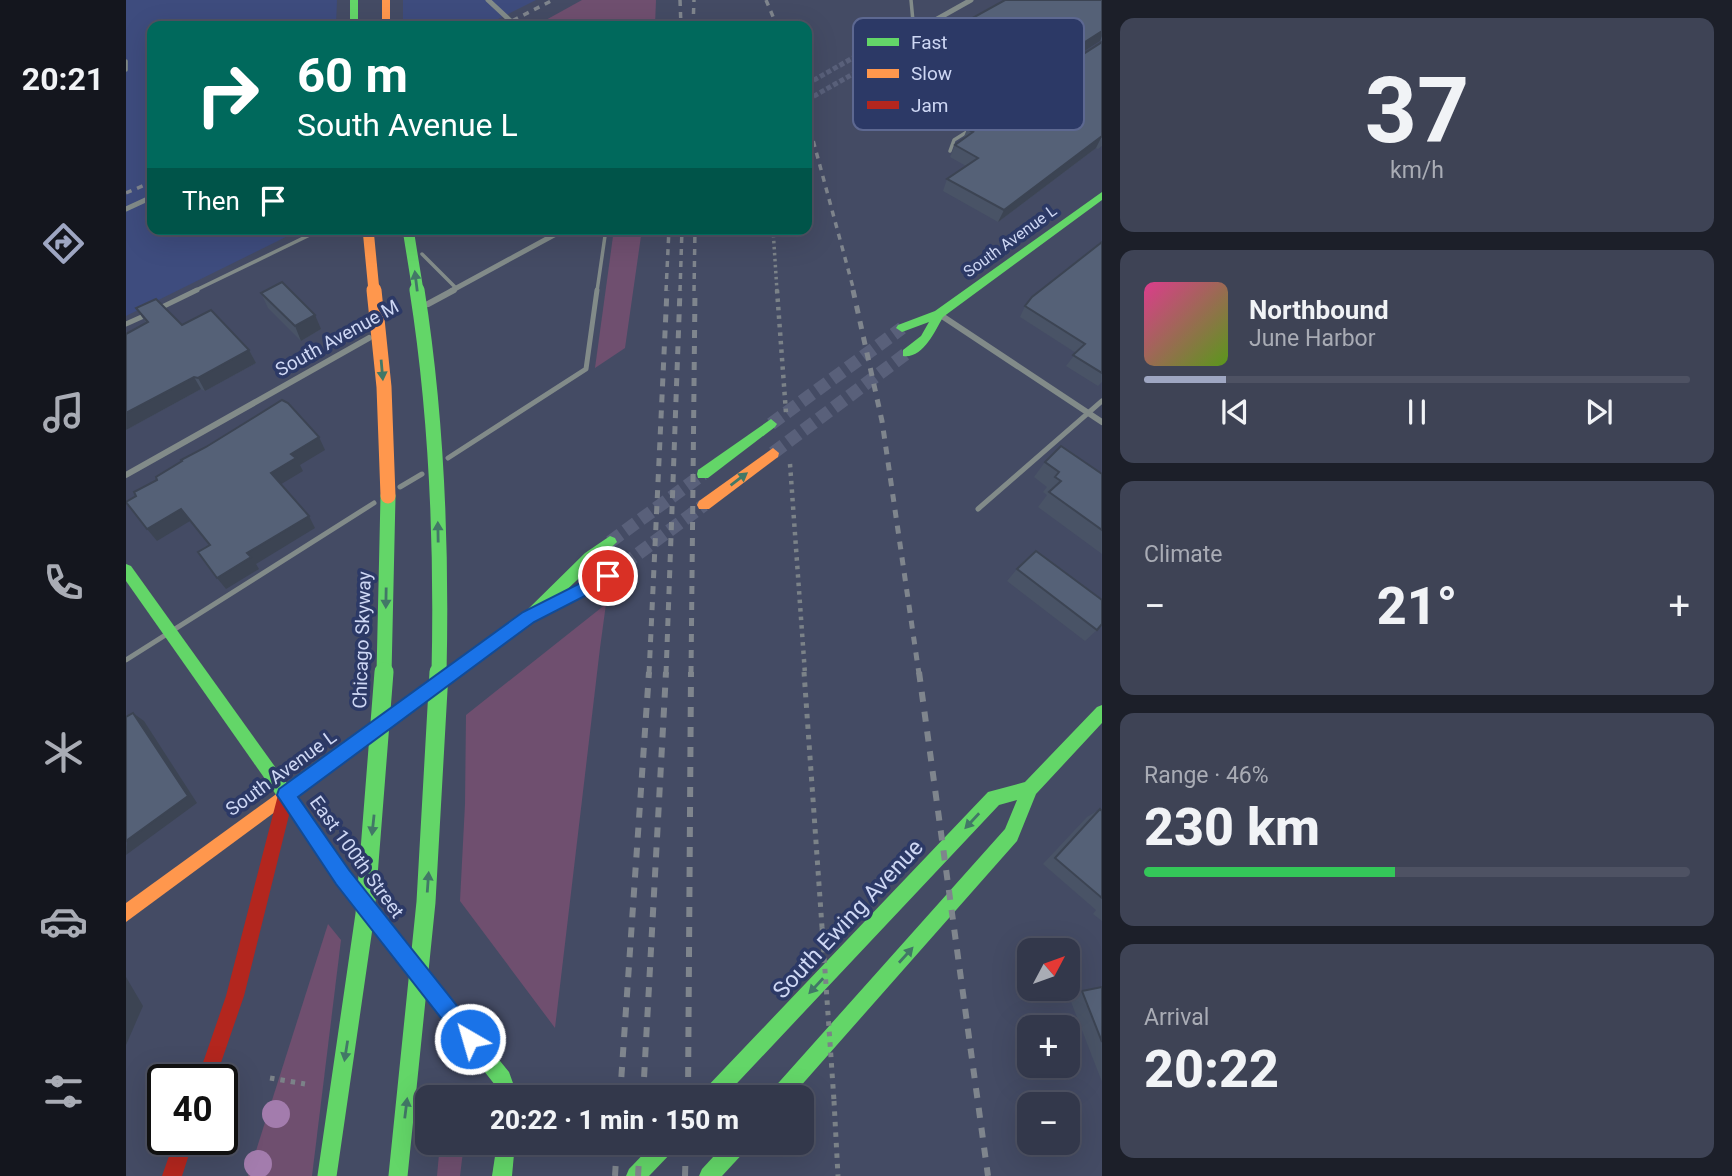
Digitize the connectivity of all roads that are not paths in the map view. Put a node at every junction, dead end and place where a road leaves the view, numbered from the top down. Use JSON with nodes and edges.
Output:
{"nodes":[{"id":1,"x":354,"y":0,"type":"edge"},
{"id":2,"x":386,"y":0,"type":"edge"},
{"id":3,"x":488,"y":0,"type":"edge"},
{"id":4,"x":911,"y":0,"type":"edge"},
{"id":5,"x":971,"y":0,"type":"edge"},
{"id":6,"x":913,"y":18,"type":"edge"},
{"id":7,"x":940,"y":18,"type":"edge"},
{"id":8,"x":354,"y":21,"type":"edge"},
{"id":9,"x":386,"y":21,"type":"edge"},
{"id":10,"x":511,"y":21,"type":"edge"},
{"id":11,"x":126,"y":61,"type":"edge"},
{"id":12,"x":126,"y":70,"type":"edge"},
{"id":13,"x":969,"y":130,"type":"edge"},
{"id":14,"x":950,"y":151,"type":"dead end"},
{"id":15,"x":1102,"y":195,"type":"edge"},
{"id":16,"x":147,"y":199,"type":"edge"},
{"id":17,"x":126,"y":209,"type":"edge"},
{"id":18,"x":310,"y":235,"type":"edge"},
{"id":19,"x":369,"y":235,"type":"edge"},
{"id":20,"x":404,"y":235,"type":"edge"},
{"id":21,"x":409,"y":235,"type":"edge"},
{"id":22,"x":554,"y":235,"type":"edge"},
{"id":23,"x":605,"y":235,"type":"edge"},
{"id":24,"x":456,"y":289,"type":"junction"},
{"id":25,"x":939,"y":314,"type":"junction"},
{"id":26,"x":409,"y":315,"type":"dead end"},
{"id":27,"x":126,"y":324,"type":"edge"},
{"id":28,"x":386,"y":328,"type":"dead end"},
{"id":29,"x":902,"y":328,"type":"tunnel mouth"},
{"id":30,"x":907,"y":353,"type":"tunnel mouth"},
{"id":31,"x":1102,"y":401,"type":"edge"},
{"id":32,"x":1088,"y":413,"type":"junction"},
{"id":33,"x":1102,"y":422,"type":"edge"},
{"id":34,"x":779,"y":425,"type":"tunnel mouth"},
{"id":35,"x":781,"y":453,"type":"tunnel mouth"},
{"id":36,"x":703,"y":474,"type":"tunnel mouth"},
{"id":37,"x":126,"y":475,"type":"edge"},
{"id":38,"x":704,"y":505,"type":"tunnel mouth"},
{"id":39,"x":978,"y":509,"type":"dead end"},
{"id":40,"x":610,"y":542,"type":"tunnel mouth"},
{"id":41,"x":126,"y":570,"type":"edge"},
{"id":42,"x":608,"y":576,"type":"tunnel mouth"},
{"id":43,"x":529,"y":617,"type":"junction"},
{"id":44,"x":170,"y":632,"type":"junction"},
{"id":45,"x":126,"y":660,"type":"edge"},
{"id":46,"x":1102,"y":712,"type":"edge"},
{"id":47,"x":1030,"y":789,"type":"junction"},
{"id":48,"x":286,"y":795,"type":"junction"},
{"id":49,"x":126,"y":913,"type":"edge"},
{"id":50,"x":212,"y":1064,"type":"edge"},
{"id":51,"x":504,"y":1085,"type":"edge"},
{"id":52,"x":721,"y":1085,"type":"edge"},
{"id":53,"x":790,"y":1085,"type":"edge"},
{"id":54,"x":180,"y":1155,"type":"edge"},
{"id":55,"x":505,"y":1155,"type":"edge"},
{"id":56,"x":656,"y":1155,"type":"edge"},
{"id":57,"x":727,"y":1155,"type":"edge"},
{"id":58,"x":173,"y":1176,"type":"edge"},
{"id":59,"x":327,"y":1176,"type":"edge"},
{"id":60,"x":398,"y":1176,"type":"edge"},
{"id":61,"x":502,"y":1176,"type":"edge"},
{"id":62,"x":636,"y":1176,"type":"edge"},
{"id":63,"x":709,"y":1176,"type":"edge"}],
"edges":[{"from":1,"to":8,"type":"main road"},
{"from":2,"to":9,"type":"main road"},
{"from":3,"to":10,"type":"street"},
{"from":4,"to":6,"type":"lane"},
{"from":5,"to":7,"type":"street"},
{"from":11,"to":12,"type":"lane"},
{"from":13,"to":14,"type":"lane"},
{"from":15,"to":25,"type":"main road","name":"South Avenue L"},
{"from":16,"to":17,"type":"street"},
{"from":18,"to":27,"type":"lane"},
{"from":19,"to":59,"type":"main road","name":"Chicago Skyway","one_way":true,"bridge":true},
{"from":20,"to":24,"type":"lane"},
{"from":60,"to":21,"type":"main road","one_way":true,"bridge":true},
{"from":22,"to":24,"type":"street","name":"South Avenue M"},
{"from":23,"to":44,"type":"lane"},
{"from":24,"to":26,"type":"street","name":"South Avenue M"},
{"from":25,"to":29,"type":"main road","name":"South Avenue L"},
{"from":25,"to":30,"type":"main road","name":"South Avenue L"},
{"from":25,"to":32,"type":"street"},
{"from":28,"to":37,"type":"street","name":"South Avenue M"},
{"from":31,"to":32,"type":"lane"},
{"from":32,"to":33,"type":"street"},
{"from":32,"to":39,"type":"lane"},
{"from":34,"to":36,"type":"main road"},
{"from":38,"to":35,"type":"main road","one_way":true},
{"from":40,"to":43,"type":"main road","name":"South Avenue L"},
{"from":41,"to":44,"type":"main road","name":"East 100th Street"},
{"from":42,"to":43,"type":"main road","name":"South Avenue L"},
{"from":43,"to":48,"type":"main road","name":"South Avenue L"},
{"from":44,"to":45,"type":"lane"},
{"from":44,"to":48,"type":"main road","name":"East 100th Street"},
{"from":46,"to":47,"type":"main road"},
{"from":47,"to":52,"type":"main road","name":"South Ewing Avenue","one_way":true},
{"from":53,"to":47,"type":"main road","one_way":true},
{"from":48,"to":49,"type":"main road","name":"South Avenue L"},
{"from":48,"to":50,"type":"main road"},
{"from":48,"to":51,"type":"main road","name":"East 100th Street"},
{"from":54,"to":58,"type":"main road"},
{"from":55,"to":61,"type":"main road"},
{"from":56,"to":62,"type":"main road"},
{"from":57,"to":63,"type":"main road"}]}
